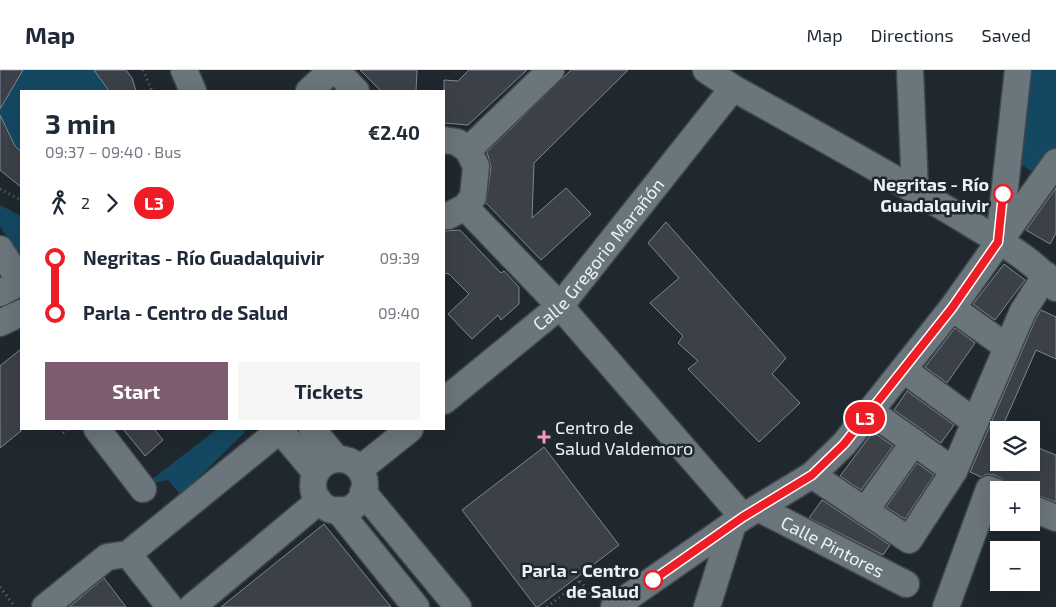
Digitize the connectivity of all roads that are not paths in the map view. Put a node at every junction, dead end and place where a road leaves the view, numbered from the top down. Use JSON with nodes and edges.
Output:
{"nodes":[{"id":1,"x":184,"y":70,"type":"edge"},
{"id":2,"x":332,"y":70,"type":"edge"},
{"id":3,"x":336,"y":70,"type":"edge"},
{"id":4,"x":551,"y":70,"type":"edge"},
{"id":5,"x":706,"y":70,"type":"edge"},
{"id":6,"x":910,"y":70,"type":"edge"},
{"id":7,"x":1018,"y":70,"type":"edge"},
{"id":8,"x":733,"y":88,"type":"junction"},
{"id":9,"x":193,"y":90,"type":"edge"},
{"id":10,"x":310,"y":90,"type":"edge"},
{"id":11,"x":355,"y":90,"type":"edge"},
{"id":12,"x":445,"y":140,"type":"edge"},
{"id":13,"x":468,"y":150,"type":"junction"},
{"id":14,"x":1056,"y":162,"type":"edge"},
{"id":15,"x":915,"y":190,"type":"junction"},
{"id":16,"x":454,"y":211,"type":"edge"},
{"id":17,"x":998,"y":242,"type":"junction"},
{"id":18,"x":0,"y":249,"type":"edge"},
{"id":19,"x":20,"y":280,"type":"edge"},
{"id":20,"x":1051,"y":281,"type":"edge"},
{"id":21,"x":20,"y":283,"type":"edge"},
{"id":22,"x":0,"y":294,"type":"edge"},
{"id":23,"x":560,"y":306,"type":"junction"},
{"id":24,"x":952,"y":308,"type":"junction"},
{"id":25,"x":1007,"y":347,"type":"junction"},
{"id":26,"x":904,"y":370,"type":"junction"},
{"id":27,"x":445,"y":400,"type":"edge"},
{"id":28,"x":870,"y":411,"type":"junction"},
{"id":29,"x":975,"y":422,"type":"junction"},
{"id":30,"x":98,"y":430,"type":"edge"},
{"id":31,"x":278,"y":430,"type":"edge"},
{"id":32,"x":280,"y":430,"type":"edge"},
{"id":33,"x":313,"y":430,"type":"edge"},
{"id":34,"x":409,"y":430,"type":"edge"},
{"id":35,"x":914,"y":442,"type":"junction"},
{"id":36,"x":954,"y":471,"type":"junction"},
{"id":37,"x":316,"y":473,"type":"junction"},
{"id":38,"x":354,"y":473,"type":"junction"},
{"id":39,"x":812,"y":475,"type":"junction"},
{"id":40,"x":143,"y":488,"type":"dead end"},
{"id":41,"x":990,"y":501,"type":"edge"},
{"id":42,"x":328,"y":505,"type":"junction"},
{"id":43,"x":865,"y":511,"type":"junction"},
{"id":44,"x":1040,"y":512,"type":"edge"},
{"id":45,"x":744,"y":517,"type":"junction"},
{"id":46,"x":1056,"y":518,"type":"edge"},
{"id":47,"x":128,"y":554,"type":"junction"},
{"id":48,"x":906,"y":584,"type":"dead end"},
{"id":49,"x":604,"y":603,"type":"edge"},
{"id":50,"x":45,"y":607,"type":"edge"},
{"id":51,"x":170,"y":607,"type":"edge"},
{"id":52,"x":192,"y":607,"type":"edge"},
{"id":53,"x":416,"y":607,"type":"edge"},
{"id":54,"x":458,"y":607,"type":"edge"},
{"id":55,"x":707,"y":607,"type":"edge"},
{"id":56,"x":946,"y":607,"type":"edge"}],
"edges":[{"from":1,"to":9,"type":"street"},
{"from":2,"to":10,"type":"street"},
{"from":3,"to":11,"type":"street"},
{"from":4,"to":13,"type":"street"},
{"from":5,"to":8,"type":"street"},
{"from":6,"to":15,"type":"street"},
{"from":7,"to":17,"type":"street"},
{"from":8,"to":15,"type":"street"},
{"from":8,"to":23,"type":"street","name":"Calle Gregorio Marañón"},
{"from":12,"to":13,"type":"street"},
{"from":13,"to":16,"type":"street"},
{"from":14,"to":17,"type":"street"},
{"from":15,"to":17,"type":"street"},
{"from":16,"to":23,"type":"street"},
{"from":17,"to":20,"type":"street"},
{"from":17,"to":24,"type":"street"},
{"from":18,"to":19,"type":"street"},
{"from":20,"to":25,"type":"street"},
{"from":21,"to":22,"type":"street"},
{"from":23,"to":27,"type":"street","name":"Calle Gregorio Marañón"},
{"from":23,"to":45,"type":"street"},
{"from":24,"to":25,"type":"street"},
{"from":24,"to":26,"type":"street"},
{"from":25,"to":29,"type":"street"},
{"from":26,"to":28,"type":"street"},
{"from":26,"to":29,"type":"street"},
{"from":28,"to":35,"type":"street"},
{"from":28,"to":39,"type":"street"},
{"from":29,"to":36,"type":"street"},
{"from":30,"to":40,"type":"street"},
{"from":31,"to":47,"type":"street"},
{"from":32,"to":37,"type":"street"},
{"from":33,"to":38,"type":"street"},
{"from":34,"to":38,"type":"street"},
{"from":35,"to":36,"type":"street"},
{"from":35,"to":43,"type":"street"},
{"from":36,"to":43,"type":"street"},
{"from":37,"to":38,"type":"street"},
{"from":37,"to":42,"type":"street"},
{"from":38,"to":42,"type":"street"},
{"from":38,"to":54,"type":"street"},
{"from":39,"to":43,"type":"street"},
{"from":39,"to":45,"type":"street"},
{"from":41,"to":56,"type":"street"},
{"from":42,"to":52,"type":"street"},
{"from":42,"to":53,"type":"street"},
{"from":44,"to":46,"type":"street"},
{"from":45,"to":48,"type":"street","name":"Calle Pintores"},
{"from":45,"to":49,"type":"street"},
{"from":45,"to":55,"type":"street"},
{"from":47,"to":50,"type":"street"},
{"from":47,"to":51,"type":"street"}]}
